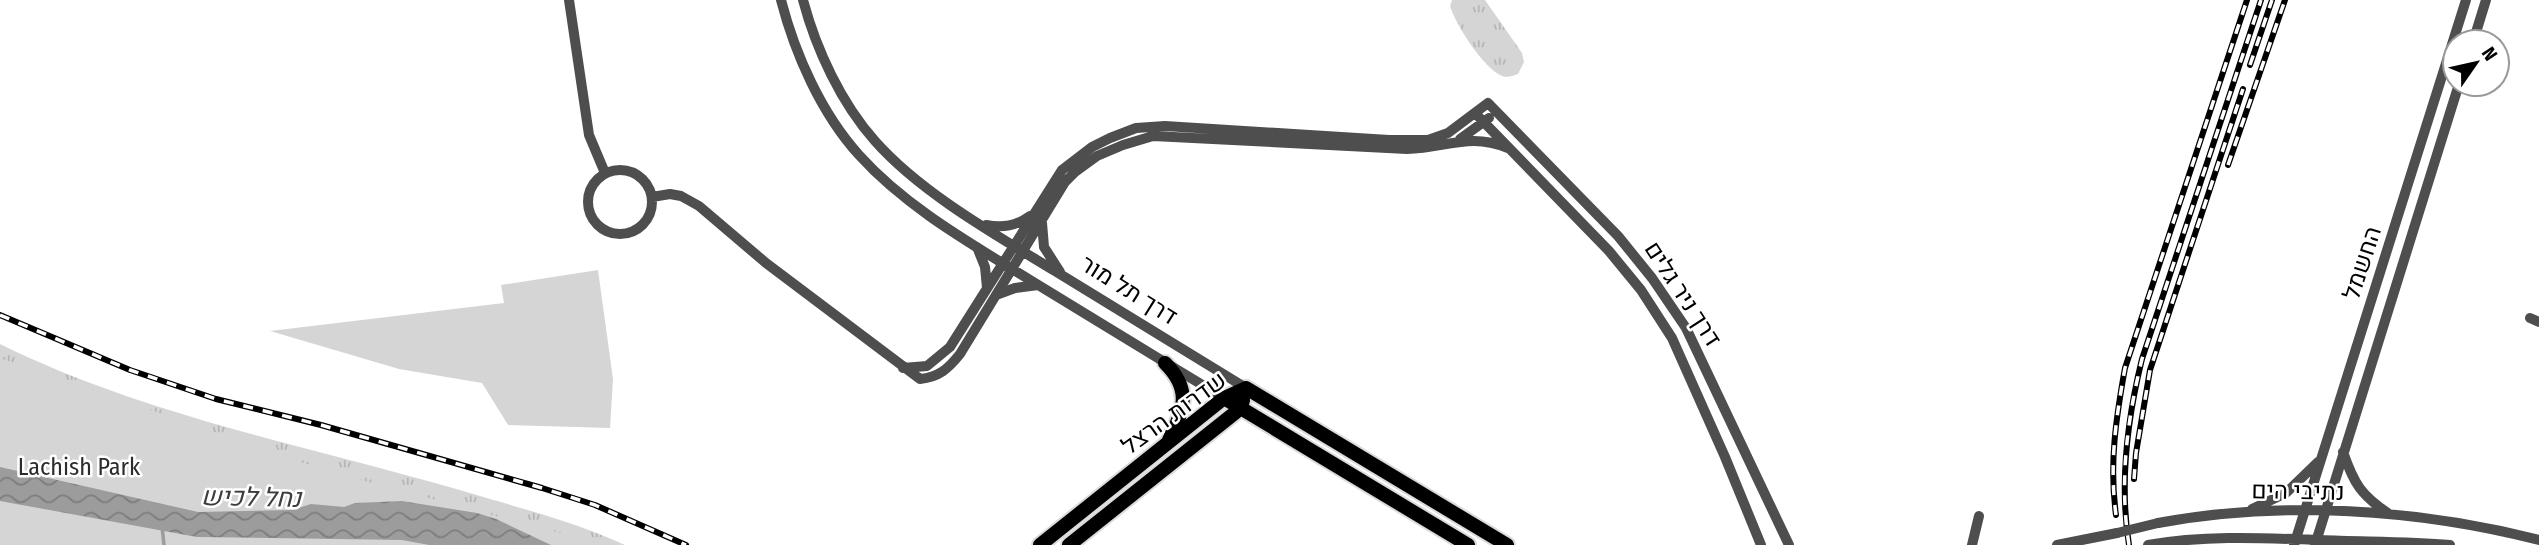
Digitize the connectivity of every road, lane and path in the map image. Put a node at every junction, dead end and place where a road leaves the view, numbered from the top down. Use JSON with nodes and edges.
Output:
{"nodes":[{"id":1,"x":569,"y":0,"type":"edge"},
{"id":2,"x":781,"y":0,"type":"edge"},
{"id":3,"x":803,"y":0,"type":"edge"},
{"id":4,"x":2466,"y":0,"type":"edge"},
{"id":5,"x":2486,"y":0,"type":"edge"},
{"id":6,"x":2477,"y":28,"type":"edge"},
{"id":7,"x":2455,"y":98,"type":"edge"},
{"id":8,"x":1497,"y":111,"type":"junction"},
{"id":9,"x":1475,"y":113,"type":"junction"},
{"id":10,"x":1484,"y":122,"type":"junction"},
{"id":11,"x":1452,"y":144,"type":"junction"},
{"id":12,"x":1508,"y":148,"type":"junction"},
{"id":13,"x":605,"y":173,"type":"junction"},
{"id":14,"x":652,"y":197,"type":"junction"},
{"id":15,"x":1039,"y":215,"type":"junction"},
{"id":16,"x":980,"y":224,"type":"junction"},
{"id":17,"x":977,"y":247,"type":"junction"},
{"id":18,"x":1018,"y":249,"type":"junction"},
{"id":19,"x":1008,"y":266,"type":"junction"},
{"id":20,"x":1064,"y":277,"type":"junction"},
{"id":21,"x":1038,"y":285,"type":"junction"},
{"id":22,"x":991,"y":292,"type":"junction"},
{"id":23,"x":1166,"y":363,"type":"junction"},
{"id":24,"x":1245,"y":388,"type":"junction"},
{"id":25,"x":1224,"y":398,"type":"junction"},
{"id":26,"x":1241,"y":408,"type":"junction"},
{"id":27,"x":1168,"y":443,"type":"junction"},
{"id":28,"x":2343,"y":452,"type":"junction"},
{"id":29,"x":2322,"y":457,"type":"junction"},
{"id":30,"x":2247,"y":511,"type":"junction"},
{"id":31,"x":2304,"y":512,"type":"junction"},
{"id":32,"x":2324,"y":512,"type":"junction"},
{"id":33,"x":2391,"y":515,"type":"junction"},
{"id":34,"x":1979,"y":516,"type":"dead end"},
{"id":35,"x":2539,"y":540,"type":"edge"},
{"id":36,"x":2295,"y":542,"type":"edge"},
{"id":37,"x":2315,"y":542,"type":"edge"},
{"id":38,"x":2400,"y":544,"type":"edge"},
{"id":39,"x":1040,"y":545,"type":"edge"},
{"id":40,"x":1069,"y":545,"type":"edge"},
{"id":41,"x":1468,"y":545,"type":"edge"},
{"id":42,"x":1507,"y":545,"type":"edge"},
{"id":43,"x":1761,"y":545,"type":"edge"},
{"id":44,"x":1790,"y":545,"type":"edge"},
{"id":45,"x":1972,"y":545,"type":"edge"},
{"id":46,"x":2057,"y":545,"type":"edge"},
{"id":47,"x":2148,"y":545,"type":"edge"},
{"id":48,"x":2449,"y":545,"type":"edge"}],
"edges":[{"from":1,"to":13,"type":"street"},
{"from":2,"to":17,"type":"street","name":"דרך תל מור"},
{"from":3,"to":16,"type":"street","name":"דרך תל מור"},
{"from":4,"to":29,"type":"street","name":"החשמל"},
{"from":5,"to":6,"type":"street"},
{"from":7,"to":28,"type":"street","name":"החשמל"},
{"from":8,"to":9,"type":"street","name":"דרך ניר גלים"},
{"from":8,"to":10,"type":"street"},
{"from":8,"to":44,"type":"street","name":"דרך ניר גלים"},
{"from":9,"to":10,"type":"street","name":"דרך ניר גלים"},
{"from":9,"to":15,"type":"street"},
{"from":10,"to":11,"type":"street"},
{"from":10,"to":12,"type":"street","name":"דרך ניר גלים"},
{"from":11,"to":12,"type":"street"},
{"from":11,"to":15,"type":"street"},
{"from":12,"to":43,"type":"street","name":"דרך ניר גלים"},
{"from":13,"to":14,"type":"street"},
{"from":13,"to":14,"type":"street"},
{"from":14,"to":22,"type":"street"},
{"from":15,"to":16,"type":"street"},
{"from":15,"to":18,"type":"street"},
{"from":15,"to":20,"type":"street"},
{"from":16,"to":18,"type":"street","name":"דרך תל מור"},
{"from":17,"to":19,"type":"street","name":"דרך תל מור"},
{"from":17,"to":22,"type":"street"},
{"from":18,"to":19,"type":"street"},
{"from":18,"to":20,"type":"street","name":"דרך תל מור"},
{"from":19,"to":21,"type":"street","name":"דרך תל מור"},
{"from":19,"to":22,"type":"street"},
{"from":20,"to":24,"type":"street","name":"דרך תל מור"},
{"from":21,"to":22,"type":"street"},
{"from":21,"to":23,"type":"street","name":"דרך תל מור"},
{"from":23,"to":25,"type":"street","name":"דרך תל מור"},
{"from":23,"to":27,"type":"main road"},
{"from":24,"to":25,"type":"main road","name":"שדרות הרצל"},
{"from":24,"to":26,"type":"main road","name":"שדרות הרצל"},
{"from":24,"to":42,"type":"main road","name":"דרך תל מור"},
{"from":25,"to":26,"type":"main road","name":"דרך תל מור"},
{"from":25,"to":27,"type":"main road","name":"שדרות הרצל"},
{"from":26,"to":40,"type":"main road","name":"שדרות הרצל"},
{"from":26,"to":41,"type":"main road","name":"דרך תל מור"},
{"from":27,"to":39,"type":"main road","name":"שדרות הרצל"},
{"from":28,"to":32,"type":"street","name":"החשמל"},
{"from":28,"to":33,"type":"street"},
{"from":29,"to":30,"type":"street"},
{"from":29,"to":31,"type":"street","name":"החשמל"},
{"from":30,"to":31,"type":"street","name":"נתיבי הים"},
{"from":30,"to":46,"type":"street","name":"נתיבי הים","bridge":true},
{"from":31,"to":32,"type":"street","name":"נתיבי הים"},
{"from":31,"to":36,"type":"street","name":"החשמל"},
{"from":32,"to":33,"type":"street","name":"נתיבי הים"},
{"from":32,"to":37,"type":"street","name":"החשמל"},
{"from":33,"to":35,"type":"street","name":"נתיבי הים"},
{"from":34,"to":45,"type":"street"},
{"from":36,"to":37,"type":"street","name":"נתיבי הים"},
{"from":36,"to":47,"type":"street","name":"נתיבי הים"},
{"from":37,"to":38,"type":"street","name":"נתיבי הים"},
{"from":38,"to":48,"type":"street","name":"נתיבי הים"}]}
